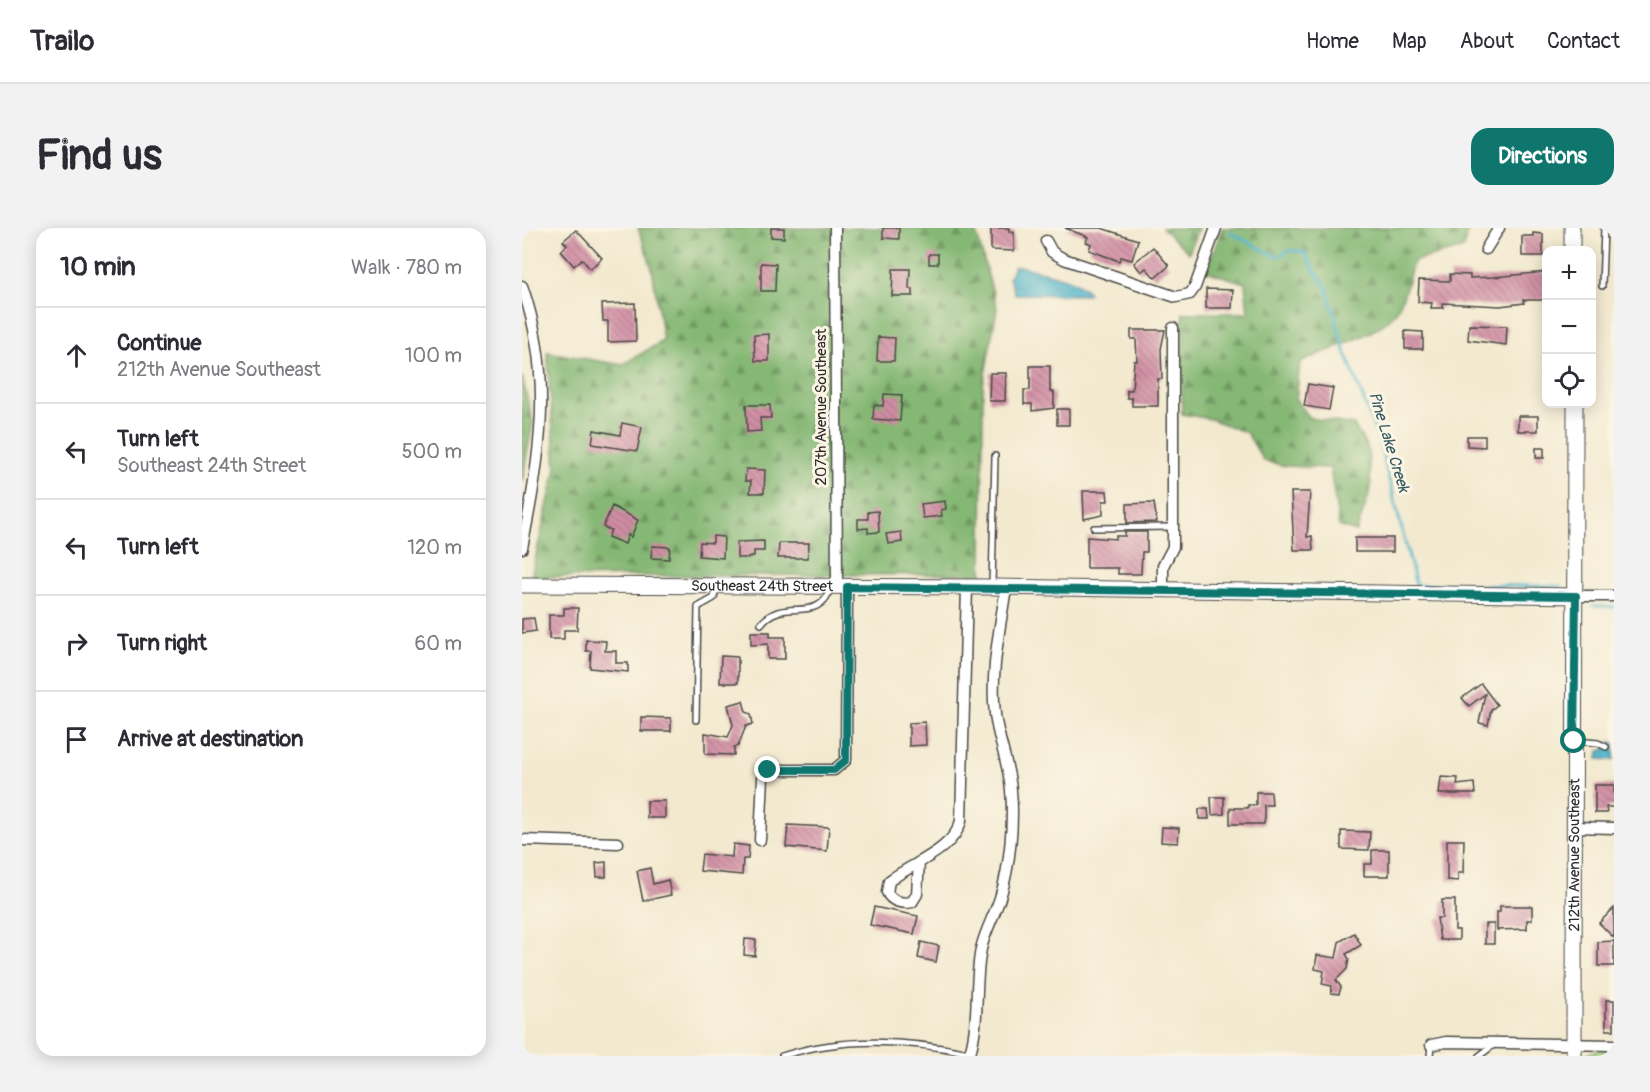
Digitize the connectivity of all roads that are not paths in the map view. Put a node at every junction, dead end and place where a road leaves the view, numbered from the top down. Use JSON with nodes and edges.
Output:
{"nodes":[{"id":1,"x":835,"y":228,"type":"edge"},
{"id":2,"x":1216,"y":228,"type":"edge"},
{"id":3,"x":1499,"y":228,"type":"edge"},
{"id":4,"x":1572,"y":228,"type":"edge"},
{"id":5,"x":1604,"y":228,"type":"edge"},
{"id":6,"x":1046,"y":241,"type":"dead end"},
{"id":7,"x":1572,"y":246,"type":"edge"},
{"id":8,"x":1486,"y":249,"type":"dead end"},
{"id":9,"x":522,"y":286,"type":"edge"},
{"id":10,"x":1602,"y":286,"type":"dead end"},
{"id":11,"x":1173,"y":328,"type":"dead end"},
{"id":12,"x":1575,"y":408,"type":"edge"},
{"id":13,"x":995,"y":456,"type":"dead end"},
{"id":14,"x":1173,"y":527,"type":"junction"},
{"id":15,"x":1094,"y":528,"type":"dead end"},
{"id":16,"x":522,"y":548,"type":"edge"},
{"id":17,"x":522,"y":585,"type":"edge"},
{"id":18,"x":716,"y":585,"type":"junction"},
{"id":19,"x":838,"y":587,"type":"junction"},
{"id":20,"x":967,"y":587,"type":"junction"},
{"id":21,"x":999,"y":587,"type":"junction"},
{"id":22,"x":1163,"y":589,"type":"junction"},
{"id":23,"x":1576,"y":596,"type":"junction"},
{"id":24,"x":1614,"y":596,"type":"edge"},
{"id":25,"x":761,"y":624,"type":"dead end"},
{"id":26,"x":696,"y":720,"type":"dead end"},
{"id":27,"x":1574,"y":741,"type":"junction"},
{"id":28,"x":1605,"y":747,"type":"dead end"},
{"id":29,"x":1574,"y":827,"type":"junction"},
{"id":30,"x":1614,"y":828,"type":"edge"},
{"id":31,"x":522,"y":840,"type":"edge"},
{"id":32,"x":760,"y":840,"type":"dead end"},
{"id":33,"x":618,"y":843,"type":"dead end"},
{"id":34,"x":919,"y":862,"type":"dead end"},
{"id":35,"x":1497,"y":1043,"type":"junction"},
{"id":36,"x":1614,"y":1045,"type":"edge"},
{"id":37,"x":1430,"y":1050,"type":"edge"},
{"id":38,"x":1574,"y":1050,"type":"edge"},
{"id":39,"x":970,"y":1054,"type":"edge"},
{"id":40,"x":782,"y":1056,"type":"edge"},
{"id":41,"x":1479,"y":1056,"type":"edge"}],
"edges":[{"from":1,"to":19,"type":"street","name":"207th Avenue Southeast"},
{"from":2,"to":6,"type":"street"},
{"from":3,"to":8,"type":"street"},
{"from":4,"to":7,"type":"street"},
{"from":5,"to":10,"type":"lane"},
{"from":9,"to":16,"type":"street"},
{"from":11,"to":14,"type":"street"},
{"from":12,"to":23,"type":"street","name":"212th Avenue Southeast"},
{"from":13,"to":21,"type":"lane"},
{"from":14,"to":15,"type":"lane"},
{"from":14,"to":22,"type":"street"},
{"from":17,"to":18,"type":"street","name":"Southeast 24th Street"},
{"from":18,"to":19,"type":"street","name":"Southeast 24th Street"},
{"from":18,"to":26,"type":"lane"},
{"from":19,"to":20,"type":"street","name":"Southeast 24th Street"},
{"from":19,"to":25,"type":"lane"},
{"from":19,"to":32,"type":"street","name":"207th Avenue Southeast"},
{"from":20,"to":21,"type":"street","name":"Southeast 24th Street"},
{"from":20,"to":34,"type":"street"},
{"from":21,"to":22,"type":"street","name":"Southeast 24th Street"},
{"from":21,"to":39,"type":"street"},
{"from":22,"to":23,"type":"street","name":"Southeast 24th Street"},
{"from":23,"to":24,"type":"street","name":"Southeast 24th Street"},
{"from":23,"to":27,"type":"street","name":"212th Avenue Southeast"},
{"from":27,"to":28,"type":"lane"},
{"from":27,"to":29,"type":"street","name":"212th Avenue Southeast"},
{"from":29,"to":30,"type":"street"},
{"from":29,"to":38,"type":"street","name":"212th Avenue Southeast"},
{"from":31,"to":33,"type":"street"},
{"from":35,"to":37,"type":"street"},
{"from":35,"to":38,"type":"street"},
{"from":35,"to":41,"type":"lane"},
{"from":36,"to":38,"type":"street"},
{"from":39,"to":40,"type":"lane"}]}
